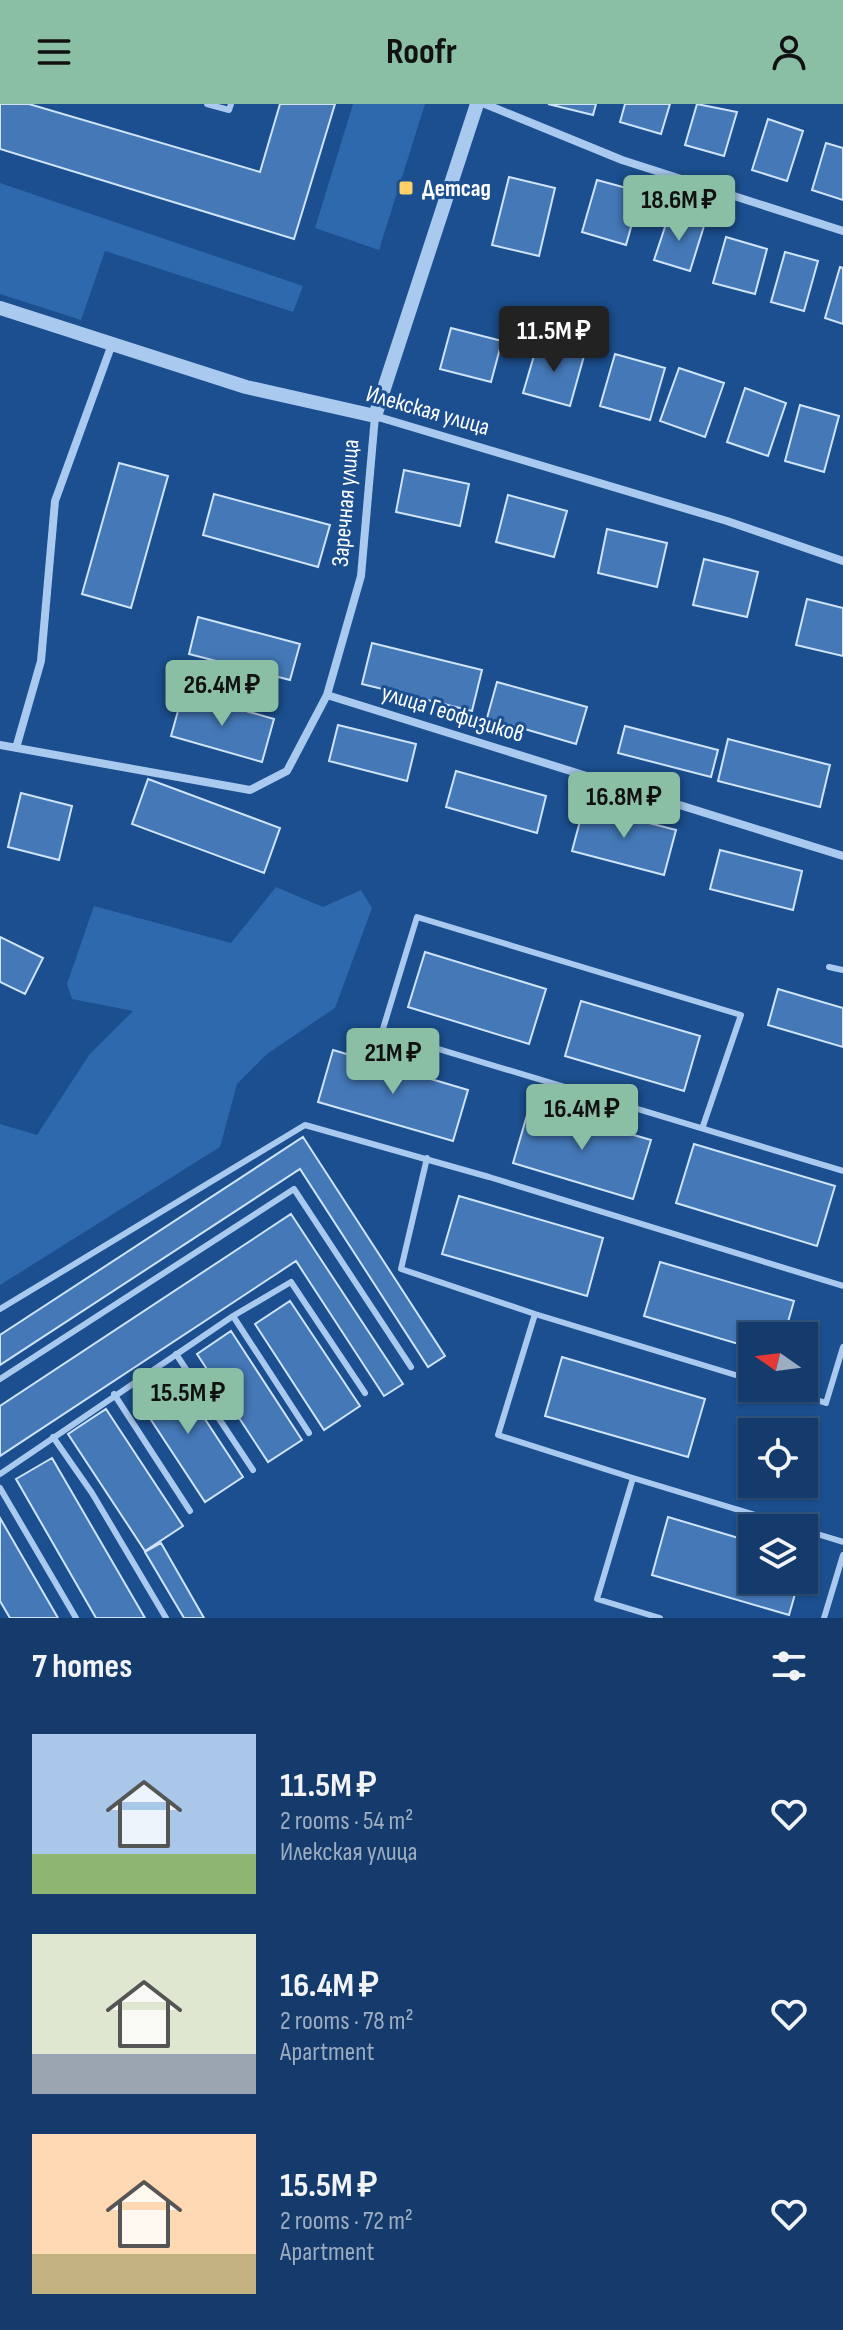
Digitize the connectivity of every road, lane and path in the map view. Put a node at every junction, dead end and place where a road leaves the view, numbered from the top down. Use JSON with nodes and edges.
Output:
{"nodes":[{"id":1,"x":207,"y":104,"type":"edge"},
{"id":2,"x":231,"y":104,"type":"edge"},
{"id":3,"x":477,"y":104,"type":"edge"},
{"id":4,"x":485,"y":104,"type":"edge"},
{"id":5,"x":843,"y":231,"type":"edge"},
{"id":6,"x":0,"y":308,"type":"edge"},
{"id":7,"x":112,"y":344,"type":"junction"},
{"id":8,"x":375,"y":416,"type":"junction"},
{"id":9,"x":843,"y":561,"type":"edge"},
{"id":10,"x":327,"y":695,"type":"junction"},
{"id":11,"x":0,"y":745,"type":"edge"},
{"id":12,"x":16,"y":748,"type":"junction"},
{"id":13,"x":843,"y":856,"type":"edge"},
{"id":14,"x":829,"y":967,"type":"dead end"},
{"id":15,"x":843,"y":970,"type":"edge"},
{"id":16,"x":703,"y":1126,"type":"junction"},
{"id":17,"x":427,"y":1158,"type":"junction"},
{"id":18,"x":843,"y":1171,"type":"edge"},
{"id":19,"x":843,"y":1286,"type":"edge"},
{"id":20,"x":0,"y":1309,"type":"edge"},
{"id":21,"x":535,"y":1314,"type":"junction"},
{"id":22,"x":233,"y":1316,"type":"junction"},
{"id":23,"x":843,"y":1347,"type":"edge"},
{"id":24,"x":176,"y":1354,"type":"junction"},
{"id":25,"x":411,"y":1367,"type":"dead end"},
{"id":26,"x":738,"y":1376,"type":"edge"},
{"id":27,"x":0,"y":1379,"type":"edge"},
{"id":28,"x":365,"y":1393,"type":"dead end"},
{"id":29,"x":114,"y":1394,"type":"junction"},
{"id":30,"x":818,"y":1400,"type":"edge"},
{"id":31,"x":309,"y":1433,"type":"dead end"},
{"id":32,"x":53,"y":1437,"type":"junction"},
{"id":33,"x":253,"y":1470,"type":"dead end"},
{"id":34,"x":0,"y":1474,"type":"edge"},
{"id":35,"x":633,"y":1478,"type":"junction"},
{"id":36,"x":0,"y":1488,"type":"edge"},
{"id":37,"x":190,"y":1511,"type":"dead end"},
{"id":38,"x":752,"y":1514,"type":"edge"},
{"id":39,"x":818,"y":1534,"type":"edge"},
{"id":40,"x":843,"y":1542,"type":"edge"},
{"id":41,"x":843,"y":1555,"type":"edge"},
{"id":42,"x":76,"y":1618,"type":"edge"},
{"id":43,"x":166,"y":1618,"type":"edge"},
{"id":44,"x":660,"y":1618,"type":"edge"},
{"id":45,"x":824,"y":1618,"type":"edge"}],
"edges":[{"from":1,"to":2,"type":"lane"},
{"from":3,"to":8,"type":"street","name":"Заречная улица"},
{"from":4,"to":5,"type":"street"},
{"from":6,"to":7,"type":"street","name":"Илекская улица"},
{"from":7,"to":8,"type":"street","name":"Илекская улица"},
{"from":7,"to":12,"type":"street"},
{"from":8,"to":9,"type":"street","name":"Илекская улица"},
{"from":8,"to":10,"type":"street","name":"Заречная улица"},
{"from":10,"to":12,"type":"street","name":"Заречная улица"},
{"from":10,"to":13,"type":"street","name":"улица Геофизиков"},
{"from":11,"to":12,"type":"street"},
{"from":14,"to":15,"type":"lane"},
{"from":16,"to":16,"type":"lane"},
{"from":16,"to":18,"type":"lane"},
{"from":17,"to":19,"type":"lane"},
{"from":17,"to":20,"type":"lane"},
{"from":17,"to":21,"type":"lane"},
{"from":21,"to":26,"type":"lane"},
{"from":21,"to":35,"type":"lane"},
{"from":22,"to":24,"type":"lane"},
{"from":22,"to":28,"type":"lane"},
{"from":22,"to":31,"type":"lane"},
{"from":23,"to":30,"type":"lane"},
{"from":24,"to":29,"type":"lane"},
{"from":24,"to":33,"type":"lane"},
{"from":25,"to":27,"type":"lane"},
{"from":29,"to":32,"type":"lane"},
{"from":29,"to":37,"type":"lane"},
{"from":32,"to":34,"type":"lane"},
{"from":32,"to":43,"type":"lane"},
{"from":35,"to":38,"type":"lane"},
{"from":35,"to":44,"type":"lane"},
{"from":36,"to":42,"type":"lane"},
{"from":39,"to":40,"type":"lane"},
{"from":41,"to":45,"type":"lane"}]}
